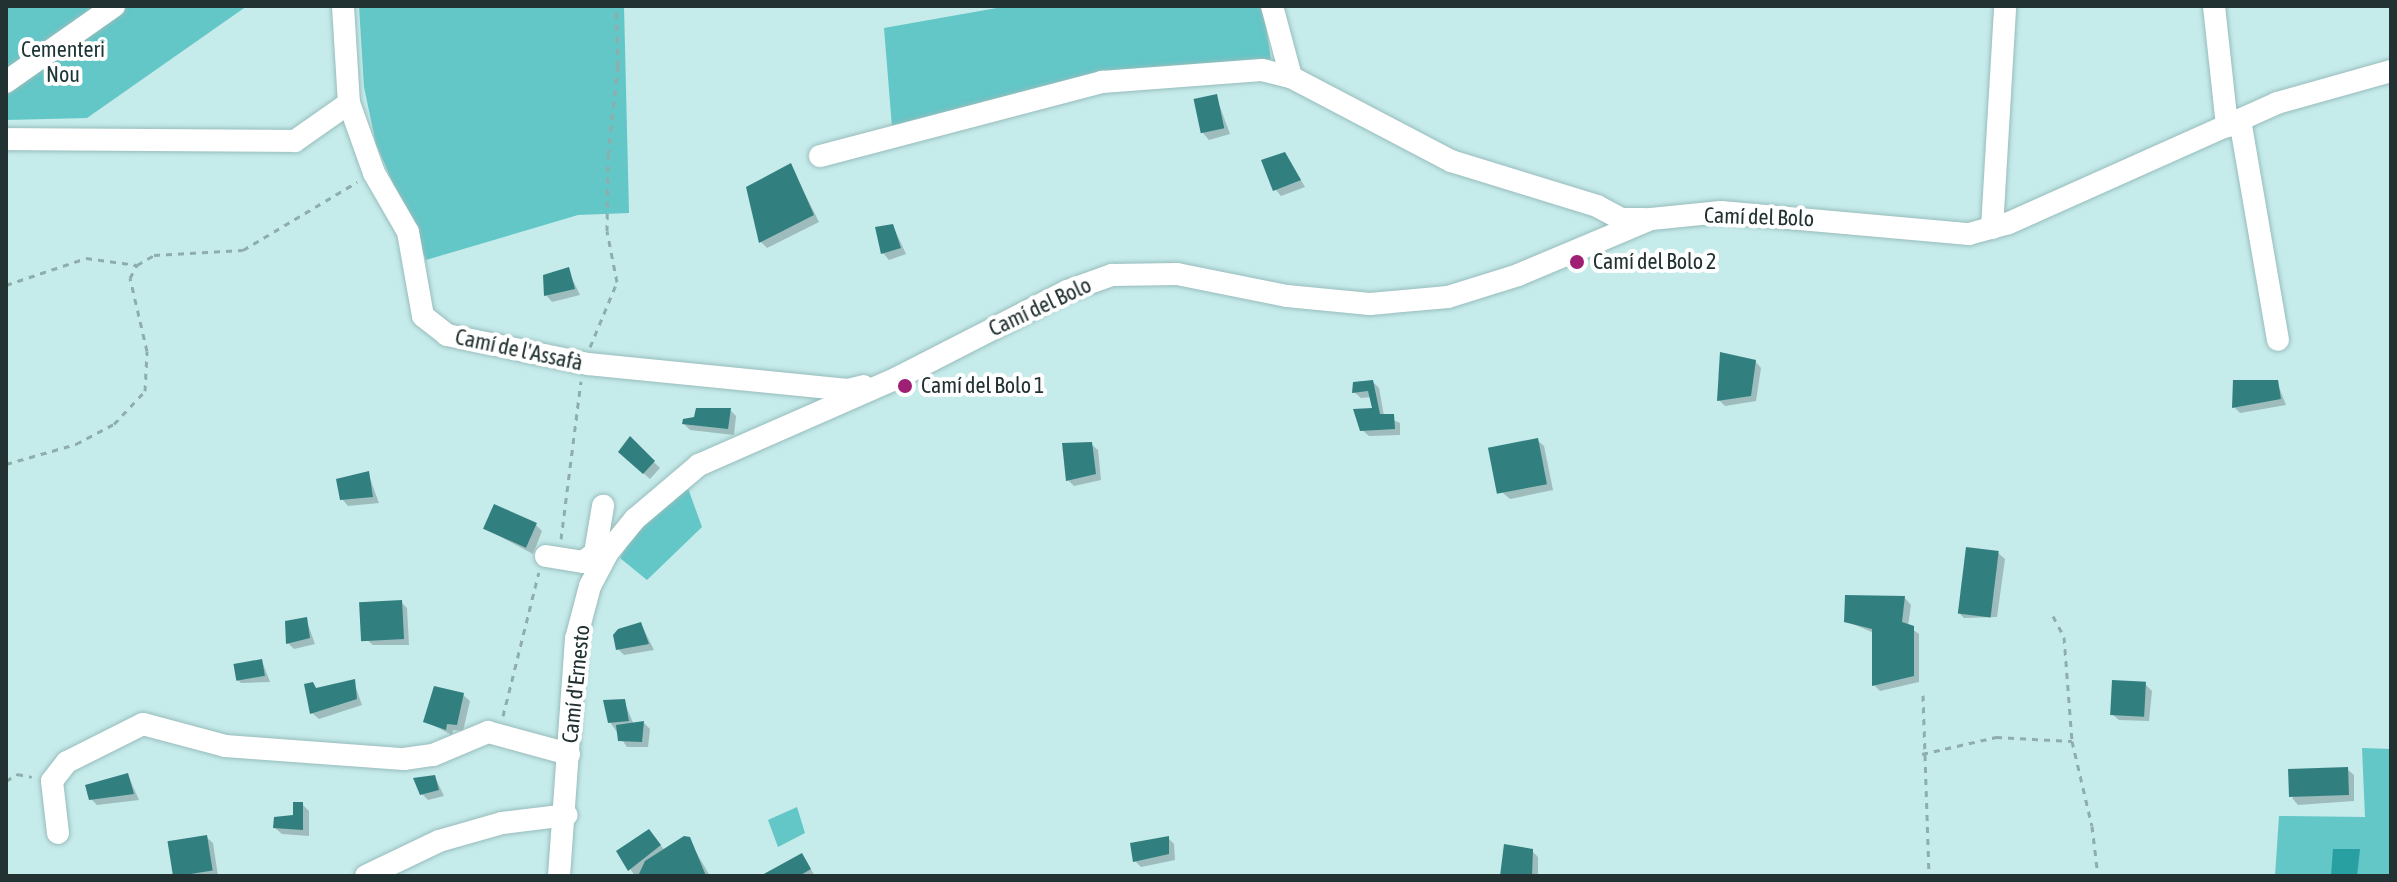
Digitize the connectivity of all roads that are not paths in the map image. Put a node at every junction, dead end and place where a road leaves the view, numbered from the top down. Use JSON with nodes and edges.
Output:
{"nodes":[{"id":1,"x":114,"y":6,"type":"edge"},
{"id":2,"x":343,"y":6,"type":"edge"},
{"id":3,"x":1272,"y":6,"type":"edge"},
{"id":4,"x":2005,"y":6,"type":"edge"},
{"id":5,"x":2214,"y":6,"type":"edge"},
{"id":6,"x":2391,"y":71,"type":"edge"},
{"id":7,"x":1291,"y":77,"type":"junction"},
{"id":8,"x":6,"y":82,"type":"edge"},
{"id":9,"x":349,"y":103,"type":"junction"},
{"id":10,"x":2234,"y":123,"type":"junction"},
{"id":11,"x":6,"y":139,"type":"edge"},
{"id":12,"x":820,"y":156,"type":"dead end"},
{"id":13,"x":1651,"y":219,"type":"junction"},
{"id":14,"x":1992,"y":228,"type":"junction"},
{"id":15,"x":2278,"y":340,"type":"dead end"},
{"id":16,"x":897,"y":378,"type":"junction"},
{"id":17,"x":603,"y":506,"type":"dead end"},
{"id":18,"x":595,"y":553,"type":"junction"},
{"id":19,"x":551,"y":557,"type":"road end"},
{"id":20,"x":593,"y":580,"type":"junction"},
{"id":21,"x":569,"y":754,"type":"junction"},
{"id":22,"x":567,"y":815,"type":"junction"},
{"id":23,"x":58,"y":833,"type":"dead end"},
{"id":24,"x":366,"y":876,"type":"edge"},
{"id":25,"x":559,"y":876,"type":"edge"}],
"edges":[{"from":1,"to":8,"type":"street"},
{"from":2,"to":9,"type":"street","name":"Camí de l'Assafà"},
{"from":3,"to":7,"type":"street"},
{"from":4,"to":14,"type":"street"},
{"from":5,"to":10,"type":"street"},
{"from":6,"to":10,"type":"street","name":"Camí del Bolo"},
{"from":7,"to":12,"type":"street"},
{"from":7,"to":13,"type":"street"},
{"from":9,"to":11,"type":"street"},
{"from":9,"to":16,"type":"street","name":"Camí de l'Assafà"},
{"from":10,"to":14,"type":"street","name":"Camí del Bolo"},
{"from":10,"to":15,"type":"street"},
{"from":13,"to":14,"type":"street","name":"Camí del Bolo"},
{"from":13,"to":16,"type":"street","name":"Camí del Bolo"},
{"from":16,"to":20,"type":"street","name":"Camí d'Ernesto"},
{"from":17,"to":18,"type":"street"},
{"from":18,"to":19,"type":"street"},
{"from":18,"to":20,"type":"street"},
{"from":20,"to":21,"type":"street","name":"Camí d'Ernesto"},
{"from":21,"to":22,"type":"street","name":"Camí d'Ernesto"},
{"from":21,"to":23,"type":"street"},
{"from":22,"to":24,"type":"street"},
{"from":22,"to":25,"type":"street","name":"Camí d'Ernesto"}]}
